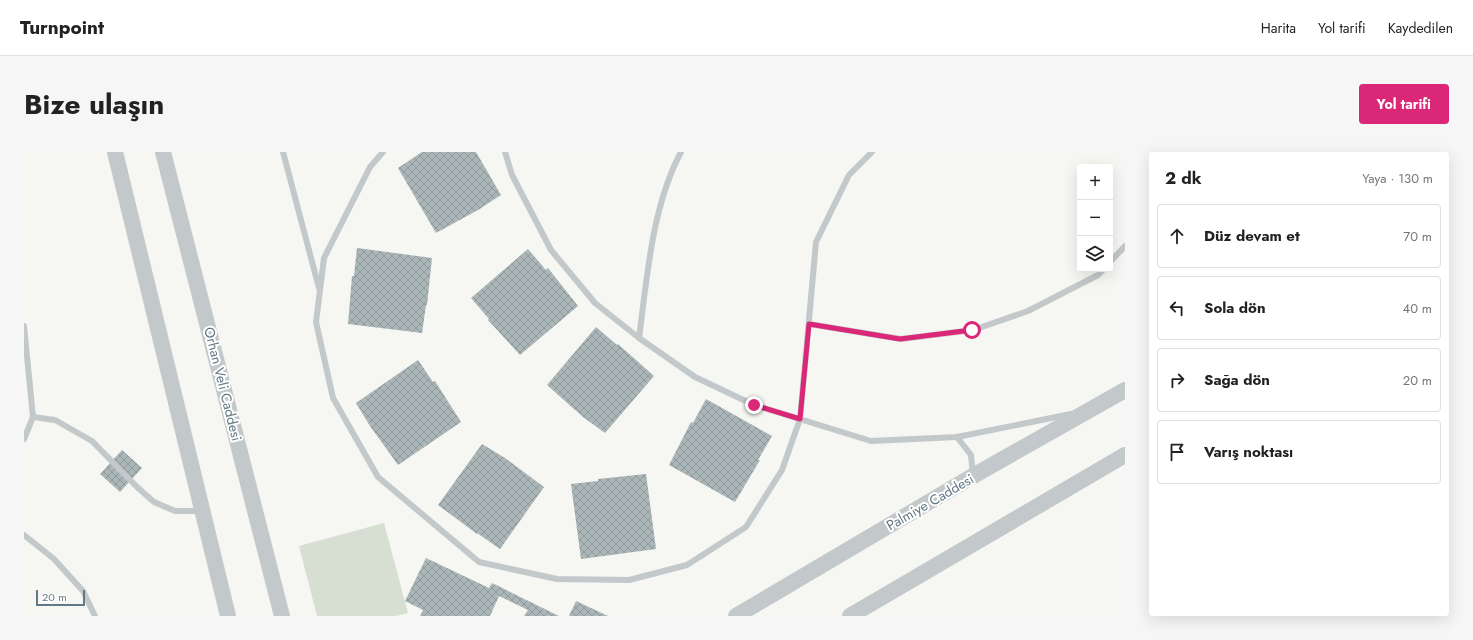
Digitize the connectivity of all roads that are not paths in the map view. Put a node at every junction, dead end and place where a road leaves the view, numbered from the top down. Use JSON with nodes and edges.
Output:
{"nodes":[{"id":1,"x":115,"y":152,"type":"edge"},
{"id":2,"x":163,"y":152,"type":"edge"},
{"id":3,"x":282,"y":152,"type":"edge"},
{"id":4,"x":383,"y":152,"type":"edge"},
{"id":5,"x":505,"y":152,"type":"edge"},
{"id":6,"x":681,"y":152,"type":"edge"},
{"id":7,"x":872,"y":152,"type":"edge"},
{"id":8,"x":1125,"y":246,"type":"edge"},
{"id":9,"x":1113,"y":259,"type":"edge"},
{"id":10,"x":1101,"y":272,"type":"edge"},
{"id":11,"x":320,"y":292,"type":"junction"},
{"id":12,"x":809,"y":324,"type":"junction"},
{"id":13,"x":24,"y":326,"type":"edge"},
{"id":14,"x":639,"y":338,"type":"junction"},
{"id":15,"x":1125,"y":390,"type":"edge"},
{"id":16,"x":1090,"y":410,"type":"junction"},
{"id":17,"x":33,"y":417,"type":"junction"},
{"id":18,"x":800,"y":419,"type":"junction"},
{"id":19,"x":958,"y":437,"type":"junction"},
{"id":20,"x":24,"y":439,"type":"edge"},
{"id":21,"x":1125,"y":455,"type":"edge"},
{"id":22,"x":973,"y":476,"type":"junction"},
{"id":23,"x":202,"y":511,"type":"junction"},
{"id":24,"x":24,"y":535,"type":"edge"},
{"id":25,"x":95,"y":616,"type":"edge"},
{"id":26,"x":228,"y":616,"type":"edge"},
{"id":27,"x":282,"y":616,"type":"edge"},
{"id":28,"x":736,"y":616,"type":"edge"},
{"id":29,"x":850,"y":616,"type":"edge"}],
"edges":[{"from":1,"to":23,"type":"street"},
{"from":2,"to":27,"type":"street","name":"Orhan Veli Caddesi"},
{"from":3,"to":11,"type":"lane"},
{"from":4,"to":11,"type":"lane"},
{"from":5,"to":14,"type":"lane"},
{"from":6,"to":14,"type":"lane"},
{"from":7,"to":12,"type":"lane"},
{"from":8,"to":9,"type":"lane"},
{"from":10,"to":12,"type":"lane"},
{"from":11,"to":18,"type":"lane"},
{"from":12,"to":18,"type":"lane"},
{"from":13,"to":17,"type":"lane"},
{"from":14,"to":18,"type":"lane"},
{"from":15,"to":16,"type":"street","name":"Palmiye Caddesi"},
{"from":16,"to":19,"type":"lane"},
{"from":16,"to":22,"type":"street","name":"Palmiye Caddesi"},
{"from":17,"to":20,"type":"lane"},
{"from":17,"to":23,"type":"lane"},
{"from":18,"to":19,"type":"lane"},
{"from":19,"to":22,"type":"lane"},
{"from":21,"to":29,"type":"street"},
{"from":22,"to":28,"type":"street","name":"Palmiye Caddesi"},
{"from":23,"to":26,"type":"street"},
{"from":24,"to":25,"type":"lane"}]}
